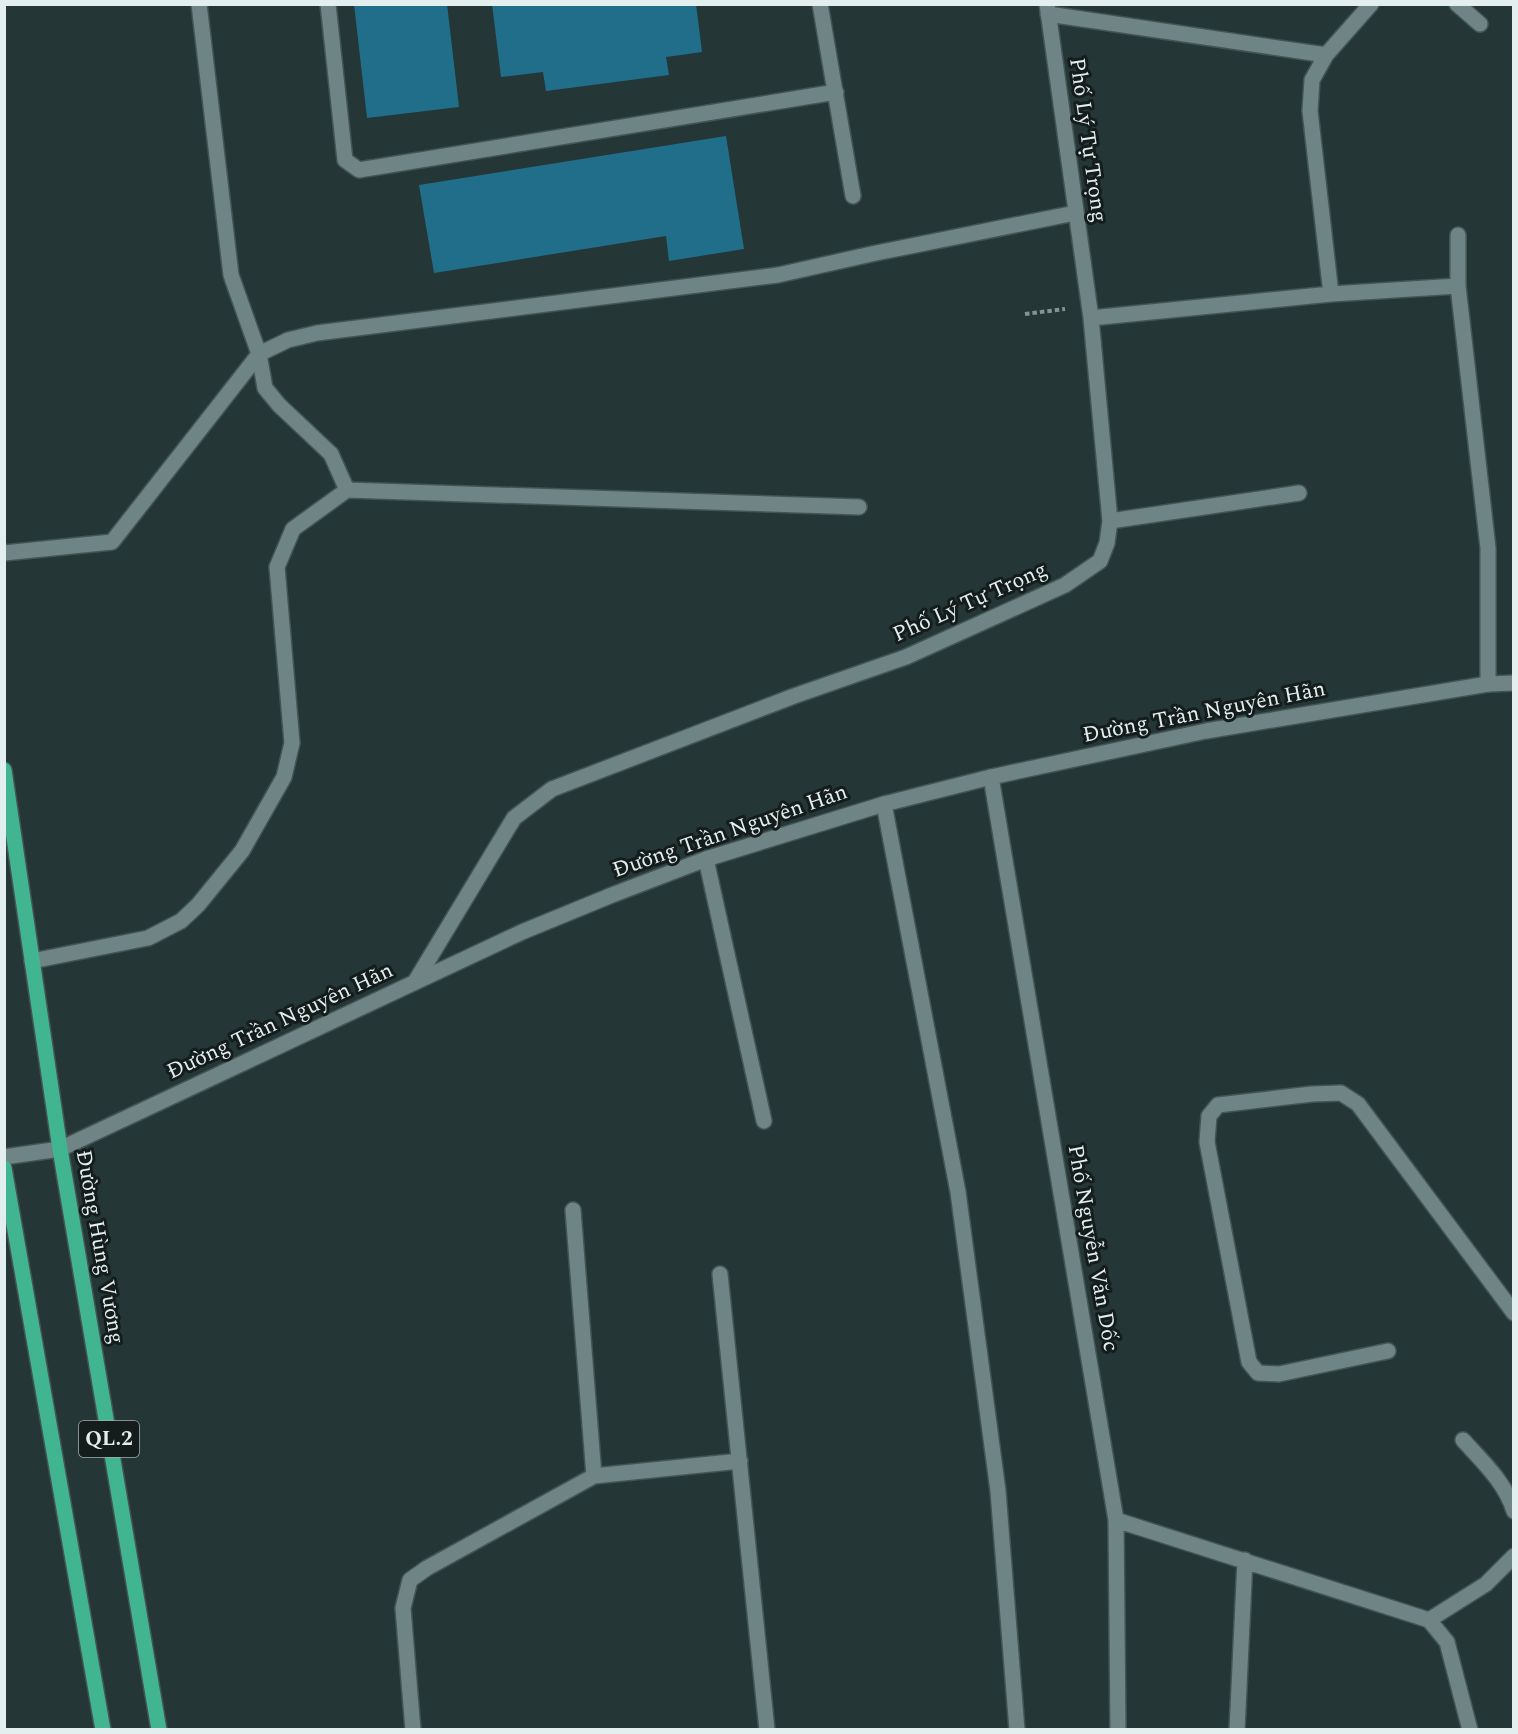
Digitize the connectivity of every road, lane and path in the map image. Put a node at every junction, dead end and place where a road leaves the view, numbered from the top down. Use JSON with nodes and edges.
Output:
{"nodes":[{"id":1,"x":199,"y":4,"type":"edge"},
{"id":2,"x":327,"y":4,"type":"edge"},
{"id":3,"x":820,"y":4,"type":"edge"},
{"id":4,"x":1371,"y":4,"type":"edge"},
{"id":5,"x":1457,"y":4,"type":"edge"},
{"id":6,"x":1048,"y":9,"type":"edge"},
{"id":7,"x":1480,"y":24,"type":"dead end"},
{"id":8,"x":1326,"y":56,"type":"junction"},
{"id":9,"x":836,"y":92,"type":"junction"},
{"id":10,"x":853,"y":196,"type":"dead end"},
{"id":11,"x":1075,"y":213,"type":"junction"},
{"id":12,"x":1458,"y":235,"type":"dead end"},
{"id":13,"x":1458,"y":286,"type":"junction"},
{"id":14,"x":1331,"y":294,"type":"junction"},
{"id":15,"x":1090,"y":312,"type":"junction"},
{"id":16,"x":1026,"y":314,"type":"dead end"},
{"id":17,"x":259,"y":354,"type":"junction"},
{"id":18,"x":347,"y":490,"type":"junction"},
{"id":19,"x":1299,"y":493,"type":"dead end"},
{"id":20,"x":859,"y":507,"type":"dead end"},
{"id":21,"x":1110,"y":521,"type":"junction"},
{"id":22,"x":4,"y":553,"type":"edge"},
{"id":23,"x":1514,"y":683,"type":"edge"},
{"id":24,"x":1488,"y":684,"type":"junction"},
{"id":25,"x":4,"y":770,"type":"edge"},
{"id":26,"x":991,"y":777,"type":"junction"},
{"id":27,"x":884,"y":804,"type":"junction"},
{"id":28,"x":706,"y":860,"type":"junction"},
{"id":29,"x":32,"y":960,"type":"junction"},
{"id":30,"x":415,"y":982,"type":"junction"},
{"id":31,"x":764,"y":1121,"type":"dead end"},
{"id":32,"x":60,"y":1149,"type":"junction"},
{"id":33,"x":4,"y":1157,"type":"edge"},
{"id":34,"x":4,"y":1168,"type":"edge"},
{"id":35,"x":573,"y":1210,"type":"dead end"},
{"id":36,"x":720,"y":1274,"type":"dead end"},
{"id":37,"x":1514,"y":1313,"type":"edge"},
{"id":38,"x":1388,"y":1351,"type":"dead end"},
{"id":39,"x":1463,"y":1440,"type":"dead end"},
{"id":40,"x":740,"y":1461,"type":"junction"},
{"id":41,"x":594,"y":1476,"type":"junction"},
{"id":42,"x":1514,"y":1511,"type":"edge"},
{"id":43,"x":1116,"y":1520,"type":"junction"},
{"id":44,"x":1514,"y":1556,"type":"edge"},
{"id":45,"x":1245,"y":1560,"type":"junction"},
{"id":46,"x":1429,"y":1620,"type":"junction"},
{"id":47,"x":103,"y":1730,"type":"edge"},
{"id":48,"x":159,"y":1730,"type":"edge"},
{"id":49,"x":413,"y":1730,"type":"edge"},
{"id":50,"x":767,"y":1730,"type":"edge"},
{"id":51,"x":1017,"y":1730,"type":"edge"},
{"id":52,"x":1118,"y":1730,"type":"edge"},
{"id":53,"x":1237,"y":1730,"type":"edge"},
{"id":54,"x":1470,"y":1730,"type":"edge"}],
"edges":[{"from":1,"to":17,"type":"street"},
{"from":2,"to":9,"type":"street"},
{"from":3,"to":9,"type":"street"},
{"from":4,"to":8,"type":"street"},
{"from":5,"to":7,"type":"street"},
{"from":6,"to":8,"type":"street"},
{"from":6,"to":11,"type":"street","name":"Phố Lý Tự Trọng"},
{"from":8,"to":14,"type":"street"},
{"from":9,"to":10,"type":"street"},
{"from":11,"to":15,"type":"street","name":"Phố Lý Tự Trọng"},
{"from":11,"to":17,"type":"street"},
{"from":12,"to":13,"type":"street"},
{"from":13,"to":14,"type":"street"},
{"from":13,"to":24,"type":"street"},
{"from":14,"to":15,"type":"street"},
{"from":15,"to":16,"type":"path"},
{"from":15,"to":21,"type":"street","name":"Phố Lý Tự Trọng"},
{"from":17,"to":18,"type":"street"},
{"from":17,"to":22,"type":"street"},
{"from":18,"to":20,"type":"street"},
{"from":18,"to":29,"type":"street"},
{"from":19,"to":21,"type":"street"},
{"from":21,"to":30,"type":"street","name":"Phố Lý Tự Trọng"},
{"from":23,"to":24,"type":"street","name":"Đường Trần Nguyên Hãn"},
{"from":24,"to":26,"type":"street","name":"Đường Trần Nguyên Hãn"},
{"from":25,"to":29,"type":"main road","name":"Đường Hùng Vương","number":"QL.2"},
{"from":26,"to":27,"type":"street","name":"Đường Trần Nguyên Hãn"},
{"from":26,"to":43,"type":"street","name":"Phố Nguyễn Văn Dốc"},
{"from":27,"to":28,"type":"street","name":"Đường Trần Nguyên Hãn"},
{"from":27,"to":51,"type":"street"},
{"from":28,"to":30,"type":"street","name":"Đường Trần Nguyên Hãn"},
{"from":28,"to":31,"type":"street"},
{"from":29,"to":32,"type":"main road","name":"Đường Hùng Vương","number":"QL.2"},
{"from":30,"to":32,"type":"street","name":"Đường Trần Nguyên Hãn"},
{"from":32,"to":33,"type":"street","name":"Đường Trần Nguyên Hãn"},
{"from":32,"to":48,"type":"main road","name":"Đường Hùng Vương","number":"QL.2"},
{"from":34,"to":47,"type":"main road","number":"QL.2"},
{"from":35,"to":41,"type":"street"},
{"from":36,"to":40,"type":"street"},
{"from":37,"to":38,"type":"street"},
{"from":39,"to":42,"type":"street"},
{"from":40,"to":41,"type":"street"},
{"from":40,"to":50,"type":"street"},
{"from":41,"to":49,"type":"street"},
{"from":43,"to":45,"type":"street"},
{"from":43,"to":52,"type":"street","name":"Phố Nguyễn Văn Dốc"},
{"from":44,"to":46,"type":"street"},
{"from":45,"to":46,"type":"street"},
{"from":45,"to":53,"type":"street"},
{"from":46,"to":54,"type":"street"}]}
